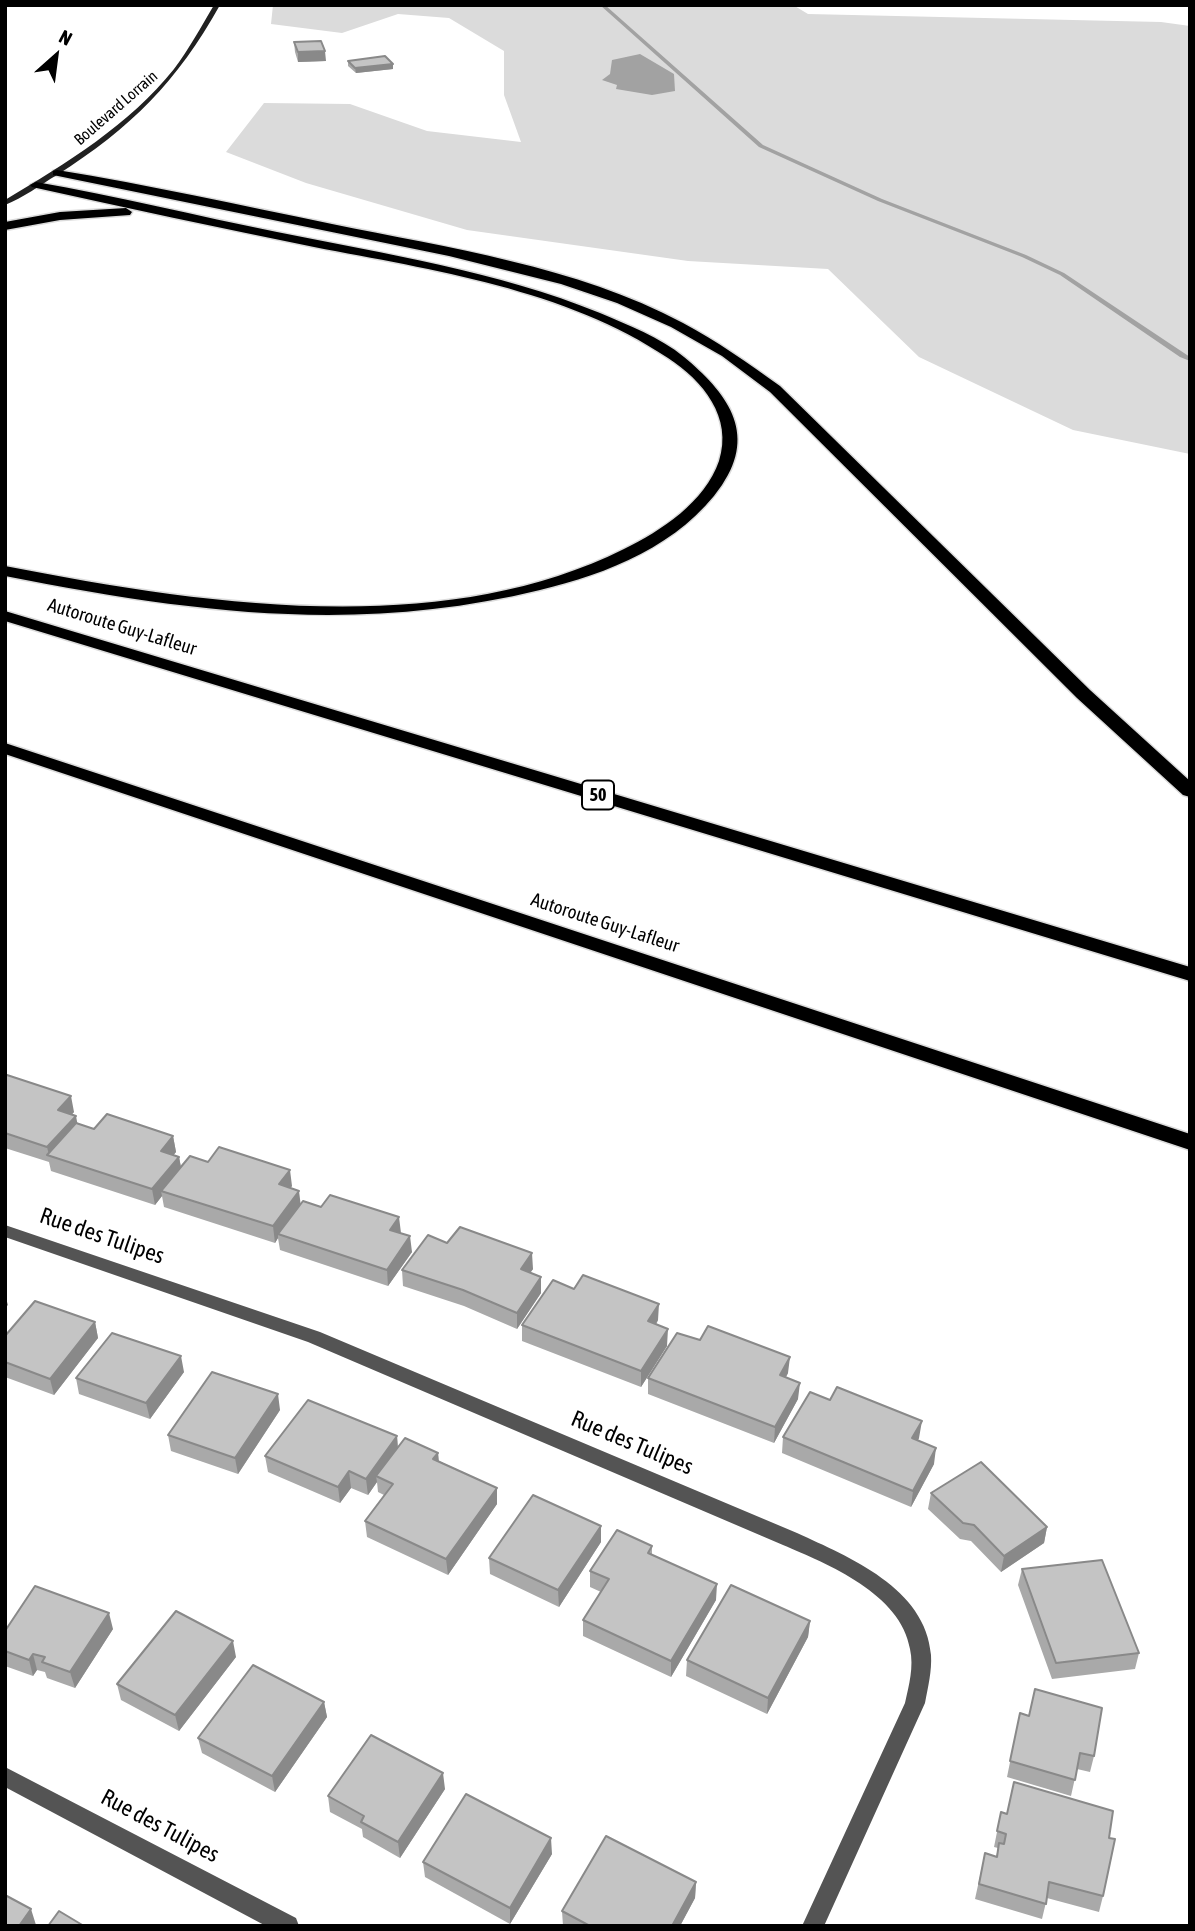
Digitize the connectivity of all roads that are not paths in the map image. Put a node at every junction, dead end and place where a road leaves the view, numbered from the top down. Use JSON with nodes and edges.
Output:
{"nodes":[{"id":1,"x":217,"y":5,"type":"edge"},
{"id":2,"x":57,"y":173,"type":"junction"},
{"id":3,"x":36,"y":185,"type":"junction"},
{"id":4,"x":5,"y":203,"type":"edge"},
{"id":5,"x":160,"y":211,"type":"junction"},
{"id":6,"x":5,"y":226,"type":"edge"},
{"id":7,"x":5,"y":571,"type":"edge"},
{"id":8,"x":5,"y":616,"type":"edge"},
{"id":9,"x":5,"y":747,"type":"edge"},
{"id":10,"x":1190,"y":792,"type":"edge"},
{"id":11,"x":1190,"y":974,"type":"edge"},
{"id":12,"x":1190,"y":1142,"type":"edge"},
{"id":13,"x":5,"y":1231,"type":"edge"},
{"id":14,"x":5,"y":1776,"type":"edge"},
{"id":15,"x":288,"y":1926,"type":"edge"},
{"id":16,"x":813,"y":1926,"type":"edge"}],
"edges":[{"from":1,"to":2,"type":"main road","name":"Boulevard Lorrain"},
{"from":2,"to":3,"type":"main road","name":"Boulevard Lorrain"},
{"from":2,"to":10,"type":"highway"},
{"from":3,"to":4,"type":"main road","name":"Boulevard Lorrain"},
{"from":3,"to":5,"type":"highway"},
{"from":5,"to":6,"type":"highway"},
{"from":5,"to":7,"type":"highway"},
{"from":8,"to":11,"type":"highway","name":"Autoroute Guy-Lafleur","number":"50"},
{"from":9,"to":12,"type":"highway","name":"Autoroute Guy-Lafleur"},
{"from":13,"to":16,"type":"street","name":"Rue des Tulipes"},
{"from":14,"to":15,"type":"street","name":"Rue des Tulipes"}]}
